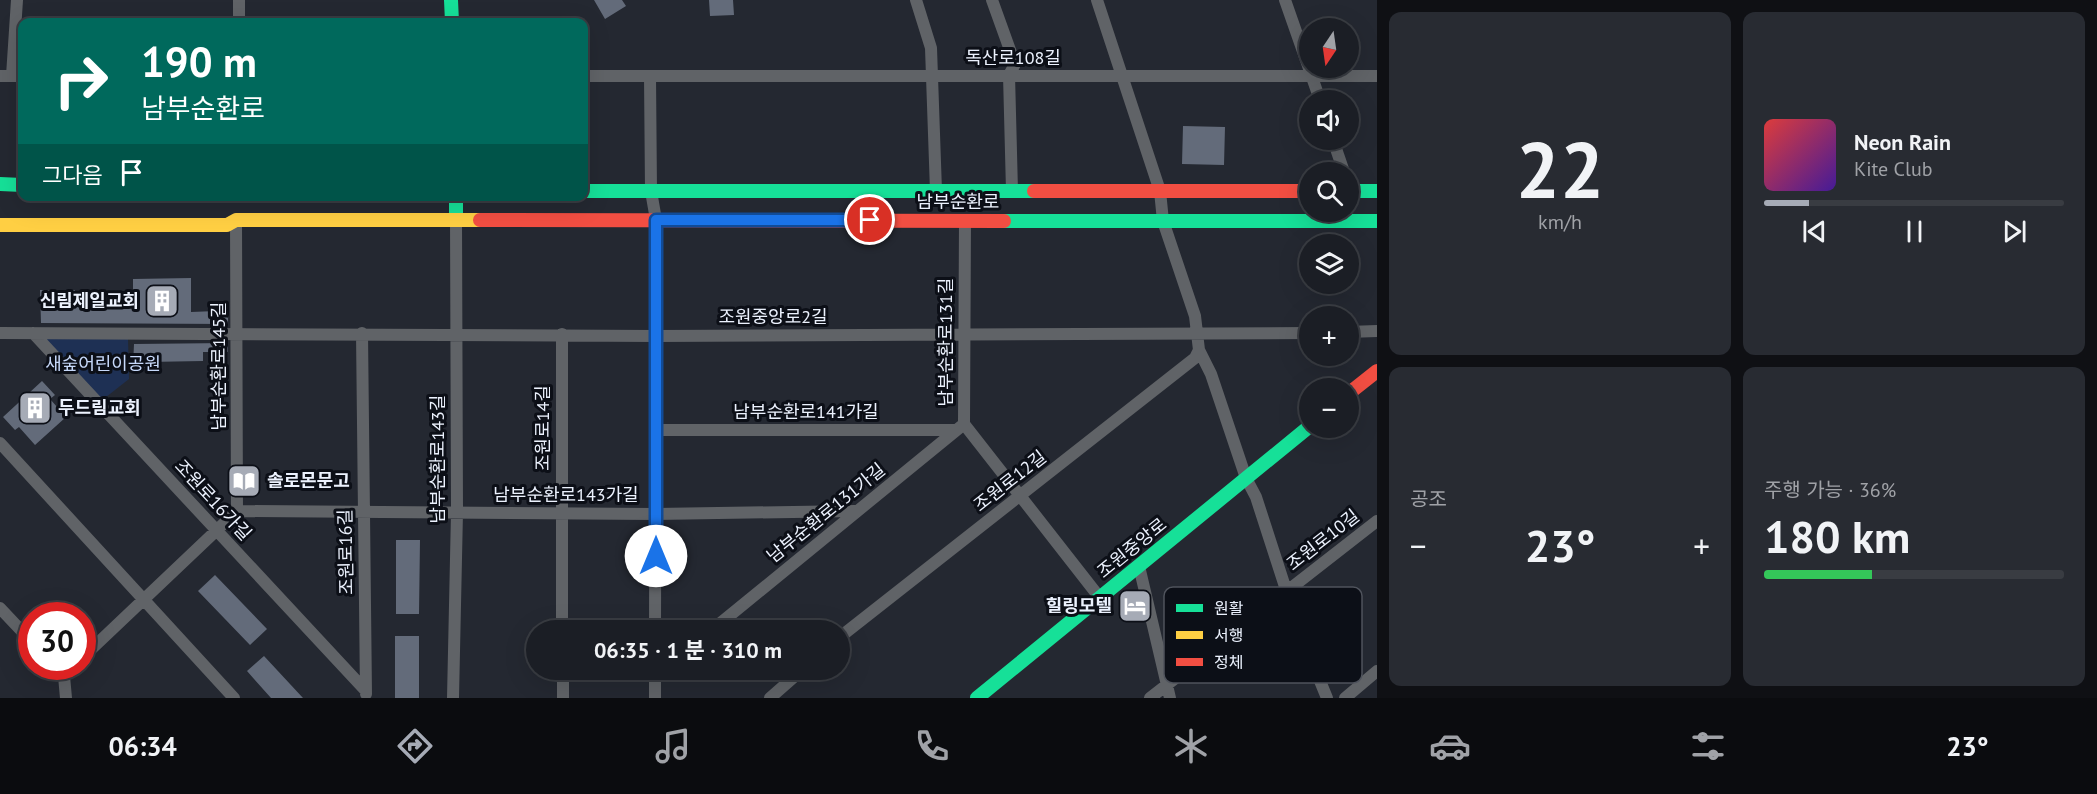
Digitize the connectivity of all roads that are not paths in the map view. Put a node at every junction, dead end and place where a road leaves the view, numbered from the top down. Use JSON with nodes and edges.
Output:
{"nodes":[{"id":1,"x":17,"y":0,"type":"edge"},
{"id":2,"x":239,"y":0,"type":"edge"},
{"id":3,"x":451,"y":0,"type":"edge"},
{"id":4,"x":916,"y":0,"type":"edge"},
{"id":5,"x":992,"y":0,"type":"edge"},
{"id":6,"x":1097,"y":0,"type":"edge"},
{"id":7,"x":1285,"y":0,"type":"edge"},
{"id":8,"x":239,"y":18,"type":"edge"},
{"id":9,"x":452,"y":18,"type":"edge"},
{"id":10,"x":1299,"y":41,"type":"edge"},
{"id":11,"x":1009,"y":75,"type":"junction"},
{"id":12,"x":12,"y":76,"type":"edge"},
{"id":13,"x":588,"y":76,"type":"edge"},
{"id":14,"x":650,"y":76,"type":"junction"},
{"id":15,"x":933,"y":76,"type":"junction"},
{"id":16,"x":1122,"y":76,"type":"junction"},
{"id":17,"x":1299,"y":76,"type":"edge"},
{"id":18,"x":1359,"y":76,"type":"edge"},
{"id":19,"x":1377,"y":76,"type":"edge"},
{"id":20,"x":0,"y":184,"type":"edge"},
{"id":21,"x":18,"y":184,"type":"edge"},
{"id":22,"x":1359,"y":190,"type":"edge"},
{"id":23,"x":588,"y":191,"type":"edge"},
{"id":24,"x":651,"y":191,"type":"junction"},
{"id":25,"x":936,"y":191,"type":"junction"},
{"id":26,"x":1012,"y":191,"type":"junction"},
{"id":27,"x":1160,"y":191,"type":"junction"},
{"id":28,"x":1299,"y":191,"type":"edge"},
{"id":29,"x":1377,"y":191,"type":"edge"},
{"id":30,"x":456,"y":201,"type":"edge"},
{"id":31,"x":456,"y":219,"type":"junction"},
{"id":32,"x":236,"y":220,"type":"junction"},
{"id":33,"x":656,"y":220,"type":"junction"},
{"id":34,"x":965,"y":220,"type":"junction"},
{"id":35,"x":1163,"y":221,"type":"junction"},
{"id":36,"x":1377,"y":221,"type":"edge"},
{"id":37,"x":0,"y":225,"type":"edge"},
{"id":38,"x":1377,"y":331,"type":"edge"},
{"id":39,"x":1359,"y":332,"type":"edge"},
{"id":40,"x":0,"y":333,"type":"edge"},
{"id":41,"x":33,"y":333,"type":"junction"},
{"id":42,"x":362,"y":333,"type":"junction"},
{"id":43,"x":456,"y":333,"type":"junction"},
{"id":44,"x":1299,"y":333,"type":"edge"},
{"id":45,"x":562,"y":334,"type":"junction"},
{"id":46,"x":964,"y":334,"type":"junction"},
{"id":47,"x":237,"y":335,"type":"junction"},
{"id":48,"x":1196,"y":335,"type":"junction"},
{"id":49,"x":656,"y":336,"type":"junction"},
{"id":50,"x":1199,"y":350,"type":"junction"},
{"id":51,"x":1377,"y":371,"type":"edge"},
{"id":52,"x":1359,"y":385,"type":"edge"},
{"id":53,"x":960,"y":427,"type":"junction"},
{"id":54,"x":656,"y":430,"type":"junction"},
{"id":55,"x":1299,"y":435,"type":"edge"},
{"id":56,"x":0,"y":443,"type":"edge"},
{"id":57,"x":1246,"y":478,"type":"junction"},
{"id":58,"x":1019,"y":497,"type":"junction"},
{"id":59,"x":363,"y":510,"type":"junction"},
{"id":60,"x":237,"y":511,"type":"junction"},
{"id":61,"x":855,"y":511,"type":"junction"},
{"id":62,"x":457,"y":512,"type":"junction"},
{"id":63,"x":561,"y":512,"type":"junction"},
{"id":64,"x":656,"y":514,"type":"junction"},
{"id":65,"x":1377,"y":521,"type":"edge"},
{"id":66,"x":218,"y":532,"type":"junction"},
{"id":67,"x":1139,"y":566,"type":"junction"},
{"id":68,"x":1284,"y":587,"type":"edge"},
{"id":69,"x":1292,"y":587,"type":"edge"},
{"id":70,"x":1100,"y":598,"type":"junction"},
{"id":71,"x":144,"y":600,"type":"junction"},
{"id":72,"x":0,"y":608,"type":"edge"},
{"id":73,"x":562,"y":620,"type":"edge"},
{"id":74,"x":655,"y":620,"type":"edge"},
{"id":75,"x":724,"y":620,"type":"edge"},
{"id":76,"x":18,"y":627,"type":"edge"},
{"id":77,"x":850,"y":629,"type":"edge"},
{"id":78,"x":96,"y":645,"type":"edge"},
{"id":79,"x":1377,"y":671,"type":"edge"},
{"id":80,"x":1164,"y":676,"type":"edge"},
{"id":81,"x":64,"y":680,"type":"edge"},
{"id":82,"x":562,"y":680,"type":"edge"},
{"id":83,"x":657,"y":680,"type":"edge"},
{"id":84,"x":790,"y":680,"type":"edge"},
{"id":85,"x":1169,"y":683,"type":"edge"},
{"id":86,"x":1321,"y":683,"type":"edge"},
{"id":87,"x":1166,"y":685,"type":"junction"},
{"id":88,"x":366,"y":695,"type":"edge"},
{"id":89,"x":66,"y":698,"type":"edge"},
{"id":90,"x":234,"y":698,"type":"edge"},
{"id":91,"x":453,"y":698,"type":"edge"},
{"id":92,"x":563,"y":698,"type":"edge"},
{"id":93,"x":655,"y":698,"type":"edge"},
{"id":94,"x":770,"y":698,"type":"edge"},
{"id":95,"x":977,"y":698,"type":"edge"},
{"id":96,"x":1150,"y":698,"type":"edge"},
{"id":97,"x":1170,"y":698,"type":"edge"},
{"id":98,"x":1327,"y":698,"type":"edge"},
{"id":99,"x":1345,"y":698,"type":"edge"}],
"edges":[{"from":1,"to":12,"type":"street"},
{"from":2,"to":8,"type":"street"},
{"from":3,"to":9,"type":"main road"},
{"from":4,"to":15,"type":"street"},
{"from":5,"to":11,"type":"street"},
{"from":6,"to":16,"type":"street"},
{"from":7,"to":10,"type":"street"},
{"from":11,"to":15,"type":"street","name":"독산로108길"},
{"from":11,"to":16,"type":"street","name":"독산로108길"},
{"from":11,"to":26,"type":"street"},
{"from":13,"to":14,"type":"street","name":"독산로108길"},
{"from":14,"to":15,"type":"street","name":"독산로108길"},
{"from":14,"to":24,"type":"street"},
{"from":15,"to":25,"type":"street"},
{"from":16,"to":17,"type":"street","name":"독산로108길"},
{"from":16,"to":27,"type":"street"},
{"from":18,"to":19,"type":"street","name":"독산로108길"},
{"from":20,"to":21,"type":"main road"},
{"from":22,"to":29,"type":"main road"},
{"from":23,"to":24,"type":"main road","name":"남부순환로"},
{"from":24,"to":25,"type":"main road","name":"남부순환로"},
{"from":24,"to":33,"type":"street"},
{"from":25,"to":26,"type":"main road","name":"남부순환로"},
{"from":26,"to":27,"type":"main road","name":"남부순환로"},
{"from":27,"to":28,"type":"main road","name":"남부순환로"},
{"from":27,"to":35,"type":"street"},
{"from":30,"to":31,"type":"main road"},
{"from":31,"to":32,"type":"main road","name":"남부순환로"},
{"from":31,"to":33,"type":"main road","name":"남부순환로"},
{"from":31,"to":43,"type":"street","name":"남부순환로143길"},
{"from":32,"to":37,"type":"main road","name":"남부순환로"},
{"from":32,"to":47,"type":"street","name":"남부순환로145길"},
{"from":33,"to":34,"type":"main road","name":"남부순환로"},
{"from":33,"to":49,"type":"street"},
{"from":34,"to":35,"type":"main road","name":"남부순환로"},
{"from":34,"to":46,"type":"street","name":"남부순환로131길"},
{"from":35,"to":36,"type":"main road","name":"남부순환로"},
{"from":35,"to":48,"type":"street"},
{"from":38,"to":39,"type":"street"},
{"from":40,"to":41,"type":"street","name":"조원중앙로2길"},
{"from":41,"to":47,"type":"street","name":"조원중앙로2길"},
{"from":41,"to":66,"type":"street","name":"조원로16가길"},
{"from":42,"to":43,"type":"street","name":"조원중앙로2길"},
{"from":42,"to":47,"type":"street","name":"조원중앙로2길"},
{"from":42,"to":59,"type":"street","name":"조원로16길"},
{"from":43,"to":45,"type":"street","name":"조원중앙로2길"},
{"from":43,"to":62,"type":"street","name":"남부순환로143길"},
{"from":44,"to":48,"type":"street","name":"조원중앙로2길"},
{"from":45,"to":49,"type":"street","name":"조원중앙로2길"},
{"from":45,"to":63,"type":"street","name":"조원로14길"},
{"from":46,"to":48,"type":"street","name":"조원중앙로2길"},
{"from":46,"to":49,"type":"street","name":"조원중앙로2길"},
{"from":46,"to":53,"type":"street","name":"남부순환로131길"},
{"from":47,"to":60,"type":"street","name":"남부순환로145길"},
{"from":48,"to":50,"type":"street"},
{"from":49,"to":54,"type":"street"},
{"from":50,"to":57,"type":"street"},
{"from":50,"to":58,"type":"street","name":"조원로12길"},
{"from":51,"to":52,"type":"main road"},
{"from":53,"to":54,"type":"street","name":"남부순환로141가길"},
{"from":53,"to":58,"type":"street","name":"남부순환로131길"},
{"from":53,"to":61,"type":"street","name":"남부순환로131가길"},
{"from":54,"to":64,"type":"street"},
{"from":55,"to":57,"type":"main road","name":"조원중앙로"},
{"from":56,"to":71,"type":"street"},
{"from":57,"to":67,"type":"main road","name":"조원중앙로"},
{"from":57,"to":68,"type":"street"},
{"from":58,"to":70,"type":"street","name":"남부순환로131길"},
{"from":58,"to":77,"type":"street","name":"조원로12길"},
{"from":59,"to":60,"type":"street","name":"남부순환로143가길"},
{"from":59,"to":62,"type":"street","name":"남부순환로143가길"},
{"from":59,"to":88,"type":"street","name":"조원로16길"},
{"from":60,"to":66,"type":"street"},
{"from":61,"to":64,"type":"street","name":"남부순환로143가길"},
{"from":61,"to":75,"type":"street","name":"남부순환로131가길"},
{"from":62,"to":63,"type":"street","name":"남부순환로143가길"},
{"from":62,"to":91,"type":"street","name":"남부순환로143길"},
{"from":63,"to":64,"type":"street","name":"남부순환로143가길"},
{"from":63,"to":73,"type":"street","name":"조원로14길"},
{"from":64,"to":74,"type":"street"},
{"from":65,"to":69,"type":"street","name":"조원로10길"},
{"from":66,"to":71,"type":"street"},
{"from":66,"to":88,"type":"street","name":"조원로16가길"},
{"from":67,"to":70,"type":"main road","name":"조원중앙로"},
{"from":67,"to":80,"type":"street"},
{"from":70,"to":95,"type":"main road","name":"조원중앙로"},
{"from":71,"to":78,"type":"street"},
{"from":71,"to":90,"type":"street"},
{"from":72,"to":76,"type":"street"},
{"from":79,"to":99,"type":"street"},
{"from":81,"to":89,"type":"street"},
{"from":82,"to":92,"type":"street"},
{"from":83,"to":93,"type":"street"},
{"from":84,"to":94,"type":"street"},
{"from":85,"to":87,"type":"street","name":"조원로10길"},
{"from":86,"to":98,"type":"street"},
{"from":87,"to":96,"type":"street","name":"조원로10길"},
{"from":87,"to":97,"type":"street"}]}
